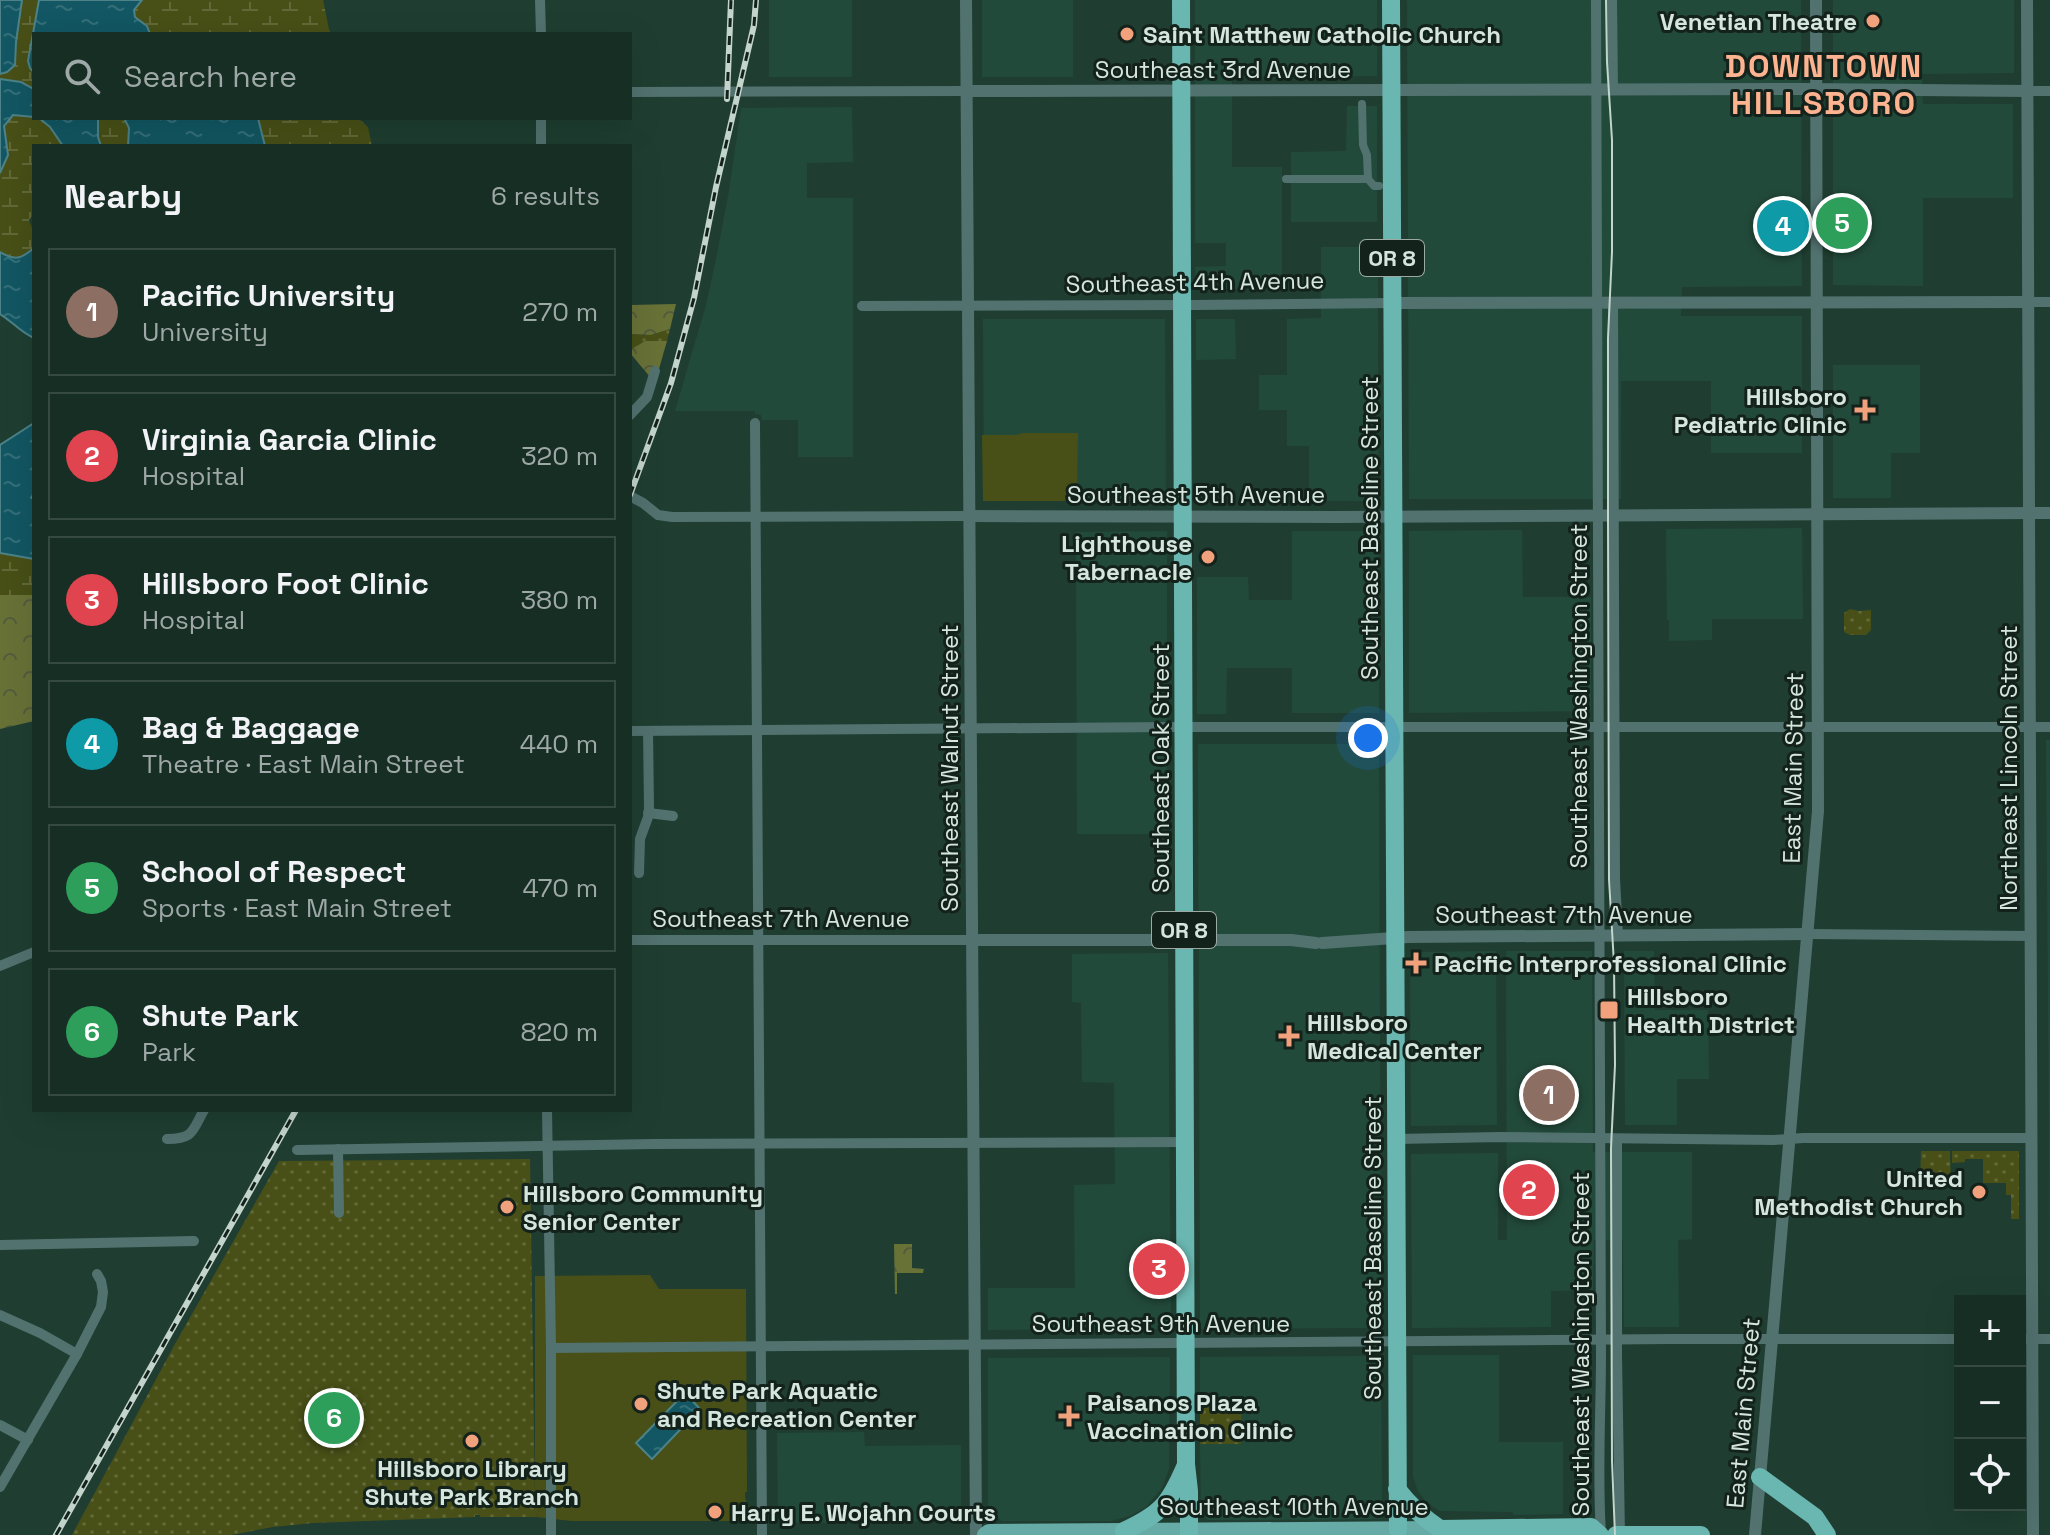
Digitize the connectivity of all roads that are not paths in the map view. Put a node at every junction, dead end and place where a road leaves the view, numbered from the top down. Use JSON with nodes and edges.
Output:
{"nodes":[{"id":1,"x":540,"y":0,"type":"edge"},
{"id":2,"x":966,"y":0,"type":"edge"},
{"id":3,"x":1181,"y":0,"type":"edge"},
{"id":4,"x":1391,"y":0,"type":"edge"},
{"id":5,"x":1596,"y":0,"type":"edge"},
{"id":6,"x":1612,"y":0,"type":"edge"},
{"id":7,"x":1816,"y":0,"type":"edge"},
{"id":8,"x":2027,"y":0,"type":"edge"},
{"id":9,"x":541,"y":32,"type":"edge"},
{"id":10,"x":1816,"y":89,"type":"junction"},
{"id":11,"x":1391,"y":90,"type":"junction"},
{"id":12,"x":1596,"y":90,"type":"junction"},
{"id":13,"x":1613,"y":90,"type":"junction"},
{"id":14,"x":967,"y":91,"type":"junction"},
{"id":15,"x":1181,"y":91,"type":"junction"},
{"id":16,"x":2028,"y":91,"type":"junction"},
{"id":17,"x":2050,"y":91,"type":"edge"},
{"id":18,"x":632,"y":92,"type":"edge"},
{"id":19,"x":1362,"y":104,"type":"dead end"},
{"id":20,"x":541,"y":120,"type":"edge"},
{"id":21,"x":541,"y":144,"type":"edge"},
{"id":22,"x":1286,"y":179,"type":"dead end"},
{"id":23,"x":1368,"y":179,"type":"junction"},
{"id":24,"x":1379,"y":186,"type":"dead end"},
{"id":25,"x":1816,"y":301,"type":"junction"},
{"id":26,"x":1597,"y":302,"type":"junction"},
{"id":27,"x":1613,"y":302,"type":"junction"},
{"id":28,"x":2028,"y":302,"type":"junction"},
{"id":29,"x":2050,"y":302,"type":"edge"},
{"id":30,"x":1392,"y":303,"type":"junction"},
{"id":31,"x":1182,"y":305,"type":"junction"},
{"id":32,"x":862,"y":306,"type":"dead end"},
{"id":33,"x":968,"y":306,"type":"junction"},
{"id":34,"x":655,"y":371,"type":"dead end"},
{"id":35,"x":632,"y":413,"type":"edge"},
{"id":36,"x":755,"y":423,"type":"dead end"},
{"id":37,"x":632,"y":497,"type":"edge"},
{"id":38,"x":2029,"y":513,"type":"junction"},
{"id":39,"x":2050,"y":513,"type":"edge"},
{"id":40,"x":1817,"y":515,"type":"junction"},
{"id":41,"x":756,"y":516,"type":"junction"},
{"id":42,"x":969,"y":516,"type":"junction"},
{"id":43,"x":1182,"y":516,"type":"junction"},
{"id":44,"x":1597,"y":516,"type":"junction"},
{"id":45,"x":1615,"y":516,"type":"junction"},
{"id":46,"x":1393,"y":517,"type":"junction"},
{"id":47,"x":1394,"y":726,"type":"junction"},
{"id":48,"x":1598,"y":726,"type":"junction"},
{"id":49,"x":1614,"y":726,"type":"junction"},
{"id":50,"x":1818,"y":726,"type":"junction"},
{"id":51,"x":2030,"y":726,"type":"junction"},
{"id":52,"x":1184,"y":727,"type":"junction"},
{"id":53,"x":2050,"y":727,"type":"edge"},
{"id":54,"x":970,"y":729,"type":"junction"},
{"id":55,"x":632,"y":731,"type":"edge"},
{"id":56,"x":648,"y":731,"type":"junction"},
{"id":57,"x":757,"y":731,"type":"junction"},
{"id":58,"x":648,"y":813,"type":"junction"},
{"id":59,"x":673,"y":816,"type":"dead end"},
{"id":60,"x":639,"y":873,"type":"dead end"},
{"id":61,"x":1807,"y":934,"type":"junction"},
{"id":62,"x":1598,"y":936,"type":"junction"},
{"id":63,"x":1618,"y":936,"type":"junction"},
{"id":64,"x":2031,"y":936,"type":"junction"},
{"id":65,"x":1395,"y":938,"type":"junction"},
{"id":66,"x":632,"y":940,"type":"edge"},
{"id":67,"x":758,"y":940,"type":"junction"},
{"id":68,"x":972,"y":940,"type":"junction"},
{"id":69,"x":1184,"y":941,"type":"junction"},
{"id":70,"x":32,"y":953,"type":"edge"},
{"id":71,"x":0,"y":966,"type":"edge"},
{"id":72,"x":203,"y":1112,"type":"edge"},
{"id":73,"x":547,"y":1112,"type":"edge"},
{"id":74,"x":1599,"y":1138,"type":"junction"},
{"id":75,"x":2032,"y":1138,"type":"junction"},
{"id":76,"x":167,"y":1139,"type":"dead end"},
{"id":77,"x":1396,"y":1139,"type":"junction"},
{"id":78,"x":1617,"y":1139,"type":"junction"},
{"id":79,"x":1789,"y":1139,"type":"junction"},
{"id":80,"x":1186,"y":1142,"type":"junction"},
{"id":81,"x":973,"y":1143,"type":"junction"},
{"id":82,"x":759,"y":1144,"type":"junction"},
{"id":83,"x":547,"y":1146,"type":"junction"},
{"id":84,"x":338,"y":1149,"type":"junction"},
{"id":85,"x":297,"y":1150,"type":"dead end"},
{"id":86,"x":339,"y":1213,"type":"dead end"},
{"id":87,"x":194,"y":1241,"type":"dead end"},
{"id":88,"x":0,"y":1245,"type":"edge"},
{"id":89,"x":97,"y":1274,"type":"dead end"},
{"id":90,"x":0,"y":1315,"type":"edge"},
{"id":91,"x":1772,"y":1339,"type":"junction"},
{"id":92,"x":1954,"y":1339,"type":"edge"},
{"id":93,"x":2026,"y":1339,"type":"edge"},
{"id":94,"x":2050,"y":1339,"type":"edge"},
{"id":95,"x":1617,"y":1340,"type":"junction"},
{"id":96,"x":1600,"y":1341,"type":"junction"},
{"id":97,"x":1397,"y":1342,"type":"junction"},
{"id":98,"x":1185,"y":1343,"type":"junction"},
{"id":99,"x":974,"y":1345,"type":"junction"},
{"id":100,"x":761,"y":1346,"type":"junction"},
{"id":101,"x":551,"y":1348,"type":"junction"},
{"id":102,"x":77,"y":1354,"type":"junction"},
{"id":103,"x":0,"y":1425,"type":"edge"},
{"id":104,"x":28,"y":1440,"type":"junction"},
{"id":105,"x":1186,"y":1464,"type":"junction"},
{"id":106,"x":1760,"y":1477,"type":"junction"},
{"id":107,"x":0,"y":1487,"type":"edge"},
{"id":108,"x":1397,"y":1489,"type":"junction"},
{"id":109,"x":1440,"y":1529,"type":"junction"},
{"id":110,"x":1124,"y":1531,"type":"junction"},
{"id":111,"x":1189,"y":1533,"type":"edge"},
{"id":112,"x":1398,"y":1533,"type":"edge"},
{"id":113,"x":551,"y":1535,"type":"edge"},
{"id":114,"x":762,"y":1535,"type":"edge"},
{"id":115,"x":976,"y":1535,"type":"edge"},
{"id":116,"x":985,"y":1535,"type":"edge"},
{"id":117,"x":1600,"y":1535,"type":"edge"},
{"id":118,"x":1618,"y":1535,"type":"edge"},
{"id":119,"x":1701,"y":1535,"type":"edge"},
{"id":120,"x":1755,"y":1535,"type":"edge"},
{"id":121,"x":1827,"y":1535,"type":"edge"},
{"id":122,"x":2033,"y":1535,"type":"edge"}],
"edges":[{"from":1,"to":9,"type":"street"},
{"from":2,"to":14,"type":"street","name":"Southeast Walnut Street"},
{"from":3,"to":15,"type":"highway","name":"Southeast Oak Street","number":"OR 8"},
{"from":4,"to":11,"type":"highway","name":"Southeast Baseline Street","number":"OR 8"},
{"from":5,"to":12,"type":"street","name":"Southeast Washington Street"},
{"from":6,"to":13,"type":"street"},
{"from":7,"to":10,"type":"street","name":"East Main Street"},
{"from":8,"to":16,"type":"street","name":"Northeast Lincoln Street"},
{"from":10,"to":13,"type":"street","name":"Southeast 3rd Avenue"},
{"from":10,"to":16,"type":"street","name":"Southeast 3rd Avenue"},
{"from":10,"to":25,"type":"street","name":"East Main Street"},
{"from":11,"to":12,"type":"street","name":"Southeast 3rd Avenue"},
{"from":11,"to":15,"type":"street","name":"Southeast 3rd Avenue"},
{"from":11,"to":30,"type":"highway","name":"Southeast Baseline Street","number":"OR 8"},
{"from":12,"to":13,"type":"street","name":"Southeast 3rd Avenue"},
{"from":12,"to":26,"type":"street","name":"Southeast Washington Street"},
{"from":14,"to":15,"type":"street","name":"Southeast 3rd Avenue"},
{"from":14,"to":18,"type":"street","name":"Southeast 3rd Avenue"},
{"from":14,"to":33,"type":"street","name":"Southeast Walnut Street"},
{"from":15,"to":31,"type":"highway","name":"Southeast Oak Street","number":"OR 8"},
{"from":16,"to":17,"type":"street"},
{"from":16,"to":28,"type":"street","name":"Northeast Lincoln Street"},
{"from":19,"to":23,"type":"street"},
{"from":20,"to":21,"type":"street"},
{"from":22,"to":23,"type":"street"},
{"from":23,"to":24,"type":"street"},
{"from":25,"to":27,"type":"street","name":"Southeast 4th Avenue"},
{"from":25,"to":28,"type":"street","name":"Southeast 4th Avenue"},
{"from":25,"to":40,"type":"street","name":"East Main Street"},
{"from":26,"to":27,"type":"street","name":"Southeast 4th Avenue"},
{"from":26,"to":30,"type":"street","name":"Southeast 4th Avenue"},
{"from":26,"to":44,"type":"street","name":"Southeast Washington Street"},
{"from":27,"to":45,"type":"street","name":"Southeast Washington Street"},
{"from":28,"to":29,"type":"street"},
{"from":28,"to":38,"type":"street","name":"Northeast Lincoln Street"},
{"from":30,"to":31,"type":"street","name":"Southeast 4th Avenue"},
{"from":30,"to":46,"type":"highway","name":"Southeast Baseline Street","number":"OR 8"},
{"from":31,"to":33,"type":"street","name":"Southeast 4th Avenue"},
{"from":31,"to":43,"type":"highway","name":"Southeast Oak Street","number":"OR 8"},
{"from":32,"to":33,"type":"street","name":"Southeast 4th Avenue"},
{"from":33,"to":42,"type":"street","name":"Southeast Walnut Street"},
{"from":34,"to":35,"type":"street"},
{"from":36,"to":41,"type":"street"},
{"from":37,"to":41,"type":"street","name":"Southeast 5th Avenue"},
{"from":38,"to":39,"type":"street","name":"Southeast 5th Avenue"},
{"from":38,"to":40,"type":"street","name":"Southeast 5th Avenue"},
{"from":38,"to":51,"type":"street","name":"Northeast Lincoln Street"},
{"from":40,"to":45,"type":"street","name":"Southeast 5th Avenue"},
{"from":40,"to":50,"type":"street","name":"East Main Street"},
{"from":41,"to":42,"type":"street","name":"Southeast 5th Avenue"},
{"from":41,"to":57,"type":"street"},
{"from":42,"to":43,"type":"street","name":"Southeast 5th Avenue"},
{"from":42,"to":54,"type":"street","name":"Southeast Walnut Street"},
{"from":43,"to":46,"type":"street","name":"Southeast 5th Avenue"},
{"from":43,"to":52,"type":"highway","name":"Southeast Oak Street","number":"OR 8"},
{"from":44,"to":45,"type":"street","name":"Southeast 5th Avenue"},
{"from":44,"to":46,"type":"street","name":"Southeast 5th Avenue"},
{"from":44,"to":48,"type":"street","name":"Southeast Washington Street"},
{"from":45,"to":49,"type":"street","name":"Southeast Washington Street"},
{"from":46,"to":47,"type":"highway","name":"Southeast Baseline Street","number":"OR 8"},
{"from":47,"to":48,"type":"street"},
{"from":47,"to":52,"type":"street"},
{"from":47,"to":65,"type":"highway","name":"Southeast Baseline Street","number":"OR 8"},
{"from":48,"to":49,"type":"street"},
{"from":48,"to":62,"type":"street","name":"Southeast Washington Street"},
{"from":49,"to":50,"type":"street"},
{"from":49,"to":63,"type":"street","name":"Southeast Washington Street"},
{"from":50,"to":51,"type":"street"},
{"from":50,"to":61,"type":"street","name":"East Main Street"},
{"from":51,"to":53,"type":"street"},
{"from":51,"to":64,"type":"street","name":"Northeast Lincoln Street"},
{"from":52,"to":54,"type":"street"},
{"from":52,"to":69,"type":"highway","name":"Southeast Oak Street","number":"OR 8"},
{"from":54,"to":57,"type":"street"},
{"from":54,"to":68,"type":"street","name":"Southeast Walnut Street"},
{"from":55,"to":56,"type":"street"},
{"from":56,"to":57,"type":"street"},
{"from":56,"to":58,"type":"street"},
{"from":57,"to":67,"type":"street"},
{"from":58,"to":59,"type":"street"},
{"from":58,"to":60,"type":"street"},
{"from":61,"to":63,"type":"street","name":"Southeast 7th Avenue"},
{"from":61,"to":64,"type":"street"},
{"from":61,"to":79,"type":"street","name":"East Main Street"},
{"from":62,"to":63,"type":"street","name":"Southeast 7th Avenue"},
{"from":62,"to":65,"type":"street","name":"Southeast 7th Avenue"},
{"from":62,"to":74,"type":"street","name":"Southeast Washington Street"},
{"from":64,"to":75,"type":"street","name":"Northeast Lincoln Street"},
{"from":65,"to":69,"type":"street","name":"Southeast 7th Avenue"},
{"from":65,"to":77,"type":"highway","name":"Southeast Baseline Street","number":"OR 8"},
{"from":66,"to":67,"type":"street","name":"Southeast 7th Avenue"},
{"from":67,"to":68,"type":"street","name":"Southeast 7th Avenue"},
{"from":67,"to":82,"type":"street"},
{"from":68,"to":69,"type":"street","name":"Southeast 7th Avenue"},
{"from":68,"to":81,"type":"street","name":"Southeast Walnut Street"},
{"from":69,"to":80,"type":"highway","name":"Southeast Oak Street","number":"OR 8"},
{"from":70,"to":71,"type":"street"},
{"from":72,"to":76,"type":"street"},
{"from":73,"to":83,"type":"street"},
{"from":74,"to":77,"type":"street"},
{"from":74,"to":78,"type":"street"},
{"from":74,"to":96,"type":"street","name":"Southeast Washington Street"},
{"from":75,"to":79,"type":"street"},
{"from":75,"to":93,"type":"street","name":"Northeast Lincoln Street"},
{"from":77,"to":97,"type":"highway","name":"Southeast Baseline Street","number":"OR 8"},
{"from":78,"to":79,"type":"street"},
{"from":78,"to":95,"type":"street","name":"Southeast Washington Street"},
{"from":79,"to":91,"type":"street","name":"East Main Street"},
{"from":80,"to":81,"type":"street"},
{"from":80,"to":98,"type":"highway","name":"Southeast Oak Street","number":"OR 8"},
{"from":81,"to":82,"type":"street"},
{"from":81,"to":99,"type":"street","name":"Southeast Walnut Street"},
{"from":82,"to":83,"type":"street"},
{"from":82,"to":100,"type":"street"},
{"from":83,"to":84,"type":"street"},
{"from":83,"to":101,"type":"street"},
{"from":84,"to":85,"type":"street"},
{"from":84,"to":86,"type":"street"},
{"from":87,"to":88,"type":"street"},
{"from":89,"to":102,"type":"street"},
{"from":90,"to":102,"type":"street"},
{"from":91,"to":92,"type":"street","name":"Southeast 9th Avenue"},
{"from":91,"to":95,"type":"street","name":"Southeast 9th Avenue"},
{"from":91,"to":106,"type":"street","name":"East Main Street"},
{"from":93,"to":94,"type":"street"},
{"from":93,"to":122,"type":"street","name":"Northeast Lincoln Street"},
{"from":95,"to":96,"type":"street","name":"Southeast 9th Avenue"},
{"from":95,"to":118,"type":"street","name":"Southeast Washington Street"},
{"from":96,"to":97,"type":"street","name":"Southeast 9th Avenue"},
{"from":96,"to":117,"type":"street","name":"Southeast Washington Street"},
{"from":97,"to":98,"type":"street","name":"Southeast 9th Avenue"},
{"from":97,"to":108,"type":"highway","name":"Southeast Baseline Street","number":"OR 8"},
{"from":98,"to":99,"type":"street","name":"Southeast 9th Avenue"},
{"from":98,"to":105,"type":"highway","name":"Southeast Oak Street","number":"OR 8"},
{"from":99,"to":100,"type":"street","name":"Southeast 9th Avenue"},
{"from":99,"to":115,"type":"street","name":"Southeast Walnut Street"},
{"from":100,"to":101,"type":"street","name":"Southeast 9th Avenue"},
{"from":100,"to":114,"type":"street"},
{"from":101,"to":113,"type":"street"},
{"from":102,"to":104,"type":"street"},
{"from":103,"to":104,"type":"street"},
{"from":104,"to":107,"type":"street"},
{"from":105,"to":110,"type":"highway","number":"OR 8"},
{"from":105,"to":111,"type":"highway","name":"Southeast Oak Street"},
{"from":106,"to":120,"type":"street","name":"East Main Street"},
{"from":106,"to":121,"type":"highway"},
{"from":108,"to":109,"type":"highway"},
{"from":108,"to":112,"type":"highway","name":"Southeast Baseline Street","number":"OR 8"},
{"from":109,"to":112,"type":"main road","name":"Southeast 10th Avenue"},
{"from":109,"to":117,"type":"highway","name":"Southeast 10th Avenue"},
{"from":110,"to":111,"type":"main road","name":"Southeast 10th Avenue","number":"OR 8"},
{"from":110,"to":116,"type":"main road","name":"Southeast 10th Avenue","number":"OR 8"},
{"from":111,"to":112,"type":"main road","name":"Southeast 10th Avenue","number":"OR 8"},
{"from":118,"to":119,"type":"highway"}]}
